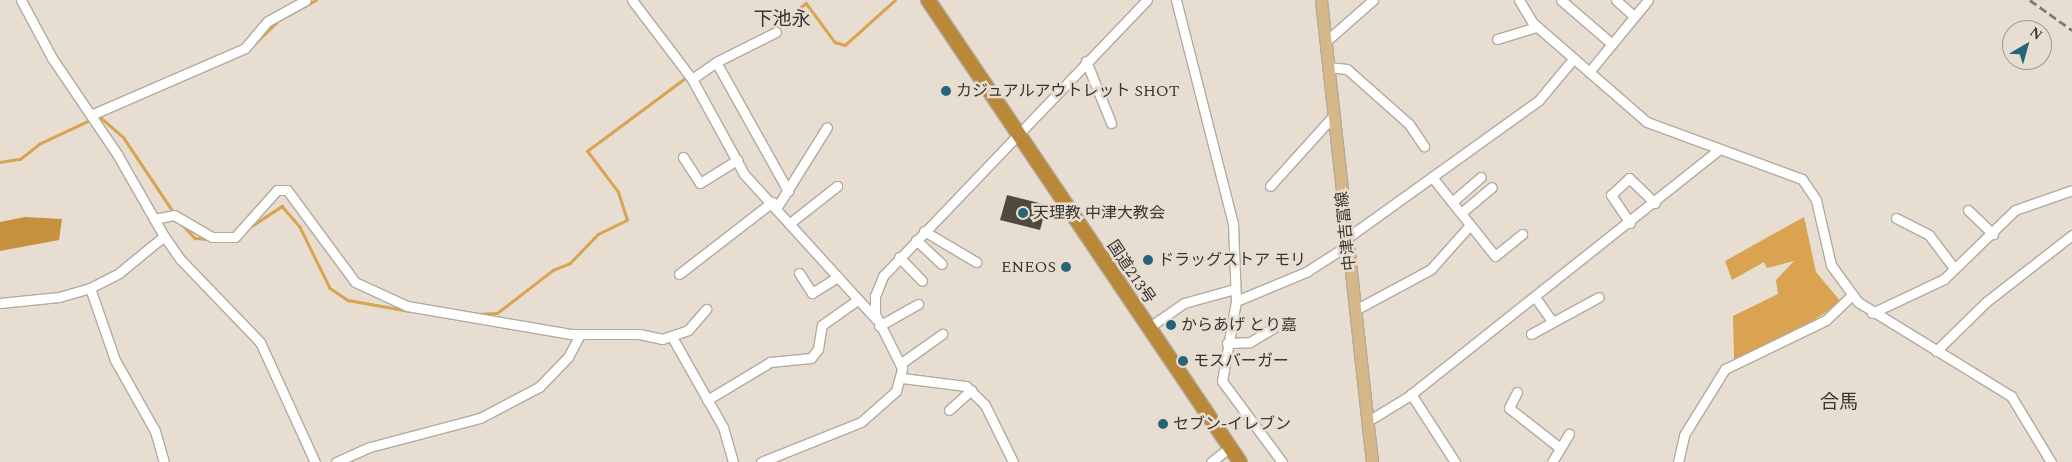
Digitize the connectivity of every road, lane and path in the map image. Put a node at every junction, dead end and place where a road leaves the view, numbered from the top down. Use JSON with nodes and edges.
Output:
{"nodes":[{"id":1,"x":21,"y":0,"type":"edge"},
{"id":2,"x":306,"y":0,"type":"edge"},
{"id":3,"x":632,"y":0,"type":"edge"},
{"id":4,"x":928,"y":0,"type":"edge"},
{"id":5,"x":1147,"y":0,"type":"edge"},
{"id":6,"x":1176,"y":0,"type":"edge"},
{"id":7,"x":1320,"y":0,"type":"edge"},
{"id":8,"x":1373,"y":0,"type":"edge"},
{"id":9,"x":1519,"y":0,"type":"edge"},
{"id":10,"x":1561,"y":0,"type":"edge"},
{"id":11,"x":1616,"y":0,"type":"edge"},
{"id":12,"x":1648,"y":0,"type":"edge"},
{"id":13,"x":1634,"y":16,"type":"junction"},
{"id":14,"x":1536,"y":27,"type":"junction"},
{"id":15,"x":776,"y":32,"type":"dead end"},
{"id":16,"x":1497,"y":39,"type":"dead end"},
{"id":17,"x":1325,"y":42,"type":"junction"},
{"id":18,"x":1612,"y":44,"type":"junction"},
{"id":19,"x":1573,"y":58,"type":"junction"},
{"id":20,"x":1086,"y":61,"type":"junction"},
{"id":21,"x":716,"y":62,"type":"junction"},
{"id":22,"x":1328,"y":67,"type":"junction"},
{"id":23,"x":1589,"y":72,"type":"junction"},
{"id":24,"x":692,"y":79,"type":"junction"},
{"id":25,"x":91,"y":115,"type":"junction"},
{"id":26,"x":1334,"y":116,"type":"junction"},
{"id":27,"x":1111,"y":123,"type":"dead end"},
{"id":28,"x":827,"y":127,"type":"dead end"},
{"id":29,"x":1017,"y":132,"type":"junction"},
{"id":30,"x":1424,"y":146,"type":"dead end"},
{"id":31,"x":1719,"y":149,"type":"junction"},
{"id":32,"x":683,"y":157,"type":"dead end"},
{"id":33,"x":736,"y":160,"type":"junction"},
{"id":34,"x":1432,"y":177,"type":"junction"},
{"id":35,"x":1480,"y":177,"type":"dead end"},
{"id":36,"x":837,"y":186,"type":"dead end"},
{"id":37,"x":1270,"y":186,"type":"dead end"},
{"id":38,"x":1492,"y":187,"type":"dead end"},
{"id":39,"x":2072,"y":190,"type":"edge"},
{"id":40,"x":788,"y":191,"type":"junction"},
{"id":41,"x":1452,"y":202,"type":"junction"},
{"id":42,"x":1655,"y":202,"type":"junction"},
{"id":43,"x":774,"y":205,"type":"junction"},
{"id":44,"x":1968,"y":210,"type":"dead end"},
{"id":45,"x":1461,"y":213,"type":"junction"},
{"id":46,"x":1896,"y":218,"type":"dead end"},
{"id":47,"x":154,"y":219,"type":"junction"},
{"id":48,"x":1630,"y":222,"type":"junction"},
{"id":49,"x":790,"y":223,"type":"junction"},
{"id":50,"x":1470,"y":225,"type":"junction"},
{"id":51,"x":924,"y":231,"type":"junction"},
{"id":52,"x":1522,"y":234,"type":"dead end"},
{"id":53,"x":1993,"y":234,"type":"junction"},
{"id":54,"x":2072,"y":235,"type":"edge"},
{"id":55,"x":164,"y":236,"type":"junction"},
{"id":56,"x":916,"y":240,"type":"junction"},
{"id":57,"x":1348,"y":242,"type":"junction"},
{"id":58,"x":899,"y":257,"type":"junction"},
{"id":59,"x":976,"y":262,"type":"dead end"},
{"id":60,"x":942,"y":264,"type":"dead end"},
{"id":61,"x":1954,"y":268,"type":"junction"},
{"id":62,"x":799,"y":273,"type":"dead end"},
{"id":63,"x":679,"y":274,"type":"dead end"},
{"id":64,"x":836,"y":278,"type":"junction"},
{"id":65,"x":922,"y":281,"type":"dead end"},
{"id":66,"x":90,"y":288,"type":"junction"},
{"id":67,"x":1236,"y":290,"type":"junction"},
{"id":68,"x":1852,"y":295,"type":"junction"},
{"id":69,"x":1535,"y":297,"type":"junction"},
{"id":70,"x":1600,"y":297,"type":"dead end"},
{"id":71,"x":856,"y":301,"type":"junction"},
{"id":72,"x":1236,"y":301,"type":"junction"},
{"id":73,"x":0,"y":303,"type":"edge"},
{"id":74,"x":918,"y":304,"type":"dead end"},
{"id":75,"x":706,"y":309,"type":"dead end"},
{"id":76,"x":1355,"y":310,"type":"junction"},
{"id":77,"x":1872,"y":314,"type":"junction"},
{"id":78,"x":1552,"y":321,"type":"junction"},
{"id":79,"x":878,"y":323,"type":"junction"},
{"id":80,"x":1148,"y":328,"type":"junction"},
{"id":81,"x":1273,"y":328,"type":"dead end"},
{"id":82,"x":580,"y":334,"type":"junction"},
{"id":83,"x":942,"y":334,"type":"dead end"},
{"id":84,"x":1532,"y":334,"type":"dead end"},
{"id":85,"x":672,"y":337,"type":"junction"},
{"id":86,"x":1227,"y":343,"type":"junction"},
{"id":87,"x":1936,"y":352,"type":"junction"},
{"id":88,"x":900,"y":364,"type":"junction"},
{"id":89,"x":902,"y":378,"type":"junction"},
{"id":90,"x":970,"y":390,"type":"junction"},
{"id":91,"x":1517,"y":392,"type":"dead end"},
{"id":92,"x":1411,"y":394,"type":"junction"},
{"id":93,"x":707,"y":400,"type":"junction"},
{"id":94,"x":949,"y":410,"type":"dead end"},
{"id":95,"x":1368,"y":420,"type":"junction"},
{"id":96,"x":1569,"y":434,"type":"dead end"},
{"id":97,"x":1230,"y":447,"type":"junction"},
{"id":98,"x":1560,"y":448,"type":"junction"},
{"id":99,"x":164,"y":462,"type":"edge"},
{"id":100,"x":315,"y":462,"type":"edge"},
{"id":101,"x":336,"y":462,"type":"edge"},
{"id":102,"x":733,"y":462,"type":"edge"},
{"id":103,"x":761,"y":462,"type":"edge"},
{"id":104,"x":1013,"y":462,"type":"edge"},
{"id":105,"x":1211,"y":462,"type":"edge"},
{"id":106,"x":1240,"y":462,"type":"edge"},
{"id":107,"x":1282,"y":462,"type":"edge"},
{"id":108,"x":1372,"y":462,"type":"edge"},
{"id":109,"x":1454,"y":462,"type":"edge"},
{"id":110,"x":1552,"y":462,"type":"edge"},
{"id":111,"x":1678,"y":462,"type":"edge"},
{"id":112,"x":2050,"y":462,"type":"edge"}],
"edges":[{"from":1,"to":25,"type":"street"},
{"from":2,"to":25,"type":"street"},
{"from":3,"to":24,"type":"street"},
{"from":4,"to":29,"type":"highway","name":"国道213号"},
{"from":5,"to":20,"type":"street"},
{"from":6,"to":67,"type":"street"},
{"from":7,"to":17,"type":"main road","name":"中津吉富線"},
{"from":8,"to":17,"type":"street"},
{"from":9,"to":14,"type":"street"},
{"from":10,"to":18,"type":"street"},
{"from":11,"to":13,"type":"street"},
{"from":12,"to":13,"type":"street"},
{"from":13,"to":18,"type":"street"},
{"from":14,"to":16,"type":"street"},
{"from":14,"to":19,"type":"street"},
{"from":15,"to":21,"type":"street"},
{"from":17,"to":22,"type":"main road","name":"中津吉富線"},
{"from":18,"to":23,"type":"street"},
{"from":19,"to":23,"type":"street"},
{"from":19,"to":34,"type":"street"},
{"from":20,"to":27,"type":"street"},
{"from":20,"to":29,"type":"street"},
{"from":21,"to":24,"type":"street"},
{"from":21,"to":40,"type":"street"},
{"from":22,"to":26,"type":"main road","name":"中津吉富線"},
{"from":22,"to":30,"type":"street"},
{"from":23,"to":31,"type":"street"},
{"from":24,"to":33,"type":"street"},
{"from":25,"to":47,"type":"street"},
{"from":26,"to":37,"type":"street"},
{"from":26,"to":57,"type":"main road","name":"中津吉富線"},
{"from":28,"to":40,"type":"street"},
{"from":29,"to":51,"type":"street"},
{"from":29,"to":80,"type":"highway","name":"国道213号"},
{"from":31,"to":42,"type":"street"},
{"from":31,"to":68,"type":"street"},
{"from":32,"to":33,"type":"street"},
{"from":33,"to":43,"type":"street"},
{"from":34,"to":41,"type":"street"},
{"from":34,"to":57,"type":"street"},
{"from":35,"to":41,"type":"street"},
{"from":36,"to":49,"type":"street"},
{"from":38,"to":45,"type":"street"},
{"from":39,"to":53,"type":"street"},
{"from":40,"to":43,"type":"street"},
{"from":41,"to":45,"type":"street"},
{"from":42,"to":48,"type":"street"},
{"from":42,"to":48,"type":"street"},
{"from":43,"to":49,"type":"street"},
{"from":43,"to":63,"type":"street"},
{"from":44,"to":53,"type":"street"},
{"from":45,"to":50,"type":"street"},
{"from":46,"to":61,"type":"street"},
{"from":47,"to":55,"type":"street"},
{"from":47,"to":82,"type":"street"},
{"from":48,"to":69,"type":"street"},
{"from":49,"to":64,"type":"street"},
{"from":50,"to":52,"type":"street"},
{"from":50,"to":76,"type":"street"},
{"from":51,"to":56,"type":"street"},
{"from":51,"to":59,"type":"street"},
{"from":53,"to":61,"type":"street"},
{"from":54,"to":87,"type":"street"},
{"from":55,"to":66,"type":"street"},
{"from":55,"to":100,"type":"street"},
{"from":56,"to":58,"type":"street"},
{"from":56,"to":60,"type":"street"},
{"from":57,"to":72,"type":"street"},
{"from":57,"to":76,"type":"main road","name":"中津吉富線"},
{"from":58,"to":65,"type":"street"},
{"from":58,"to":79,"type":"street"},
{"from":61,"to":77,"type":"street"},
{"from":62,"to":64,"type":"street"},
{"from":64,"to":71,"type":"street"},
{"from":66,"to":73,"type":"street"},
{"from":66,"to":99,"type":"street"},
{"from":67,"to":72,"type":"street"},
{"from":67,"to":80,"type":"street"},
{"from":68,"to":77,"type":"street"},
{"from":68,"to":111,"type":"street"},
{"from":69,"to":78,"type":"street"},
{"from":69,"to":92,"type":"street"},
{"from":70,"to":78,"type":"street"},
{"from":71,"to":79,"type":"street"},
{"from":71,"to":93,"type":"street"},
{"from":72,"to":86,"type":"street"},
{"from":74,"to":79,"type":"street"},
{"from":75,"to":85,"type":"street"},
{"from":76,"to":95,"type":"main road","name":"中津吉富線"},
{"from":77,"to":87,"type":"street"},
{"from":78,"to":84,"type":"street"},
{"from":79,"to":88,"type":"street"},
{"from":80,"to":97,"type":"highway","name":"国道213号"},
{"from":81,"to":86,"type":"street"},
{"from":82,"to":85,"type":"street"},
{"from":82,"to":101,"type":"street"},
{"from":83,"to":88,"type":"street"},
{"from":85,"to":93,"type":"street"},
{"from":86,"to":107,"type":"street"},
{"from":87,"to":112,"type":"street"},
{"from":88,"to":89,"type":"street"},
{"from":89,"to":90,"type":"street"},
{"from":89,"to":103,"type":"street"},
{"from":90,"to":94,"type":"street"},
{"from":90,"to":104,"type":"street"},
{"from":91,"to":98,"type":"street"},
{"from":92,"to":95,"type":"street"},
{"from":92,"to":109,"type":"street"},
{"from":93,"to":102,"type":"street"},
{"from":95,"to":108,"type":"main road","name":"中津吉富線"},
{"from":96,"to":98,"type":"street"},
{"from":97,"to":105,"type":"street"},
{"from":97,"to":106,"type":"highway","name":"国道213号"},
{"from":98,"to":110,"type":"street"}]}
